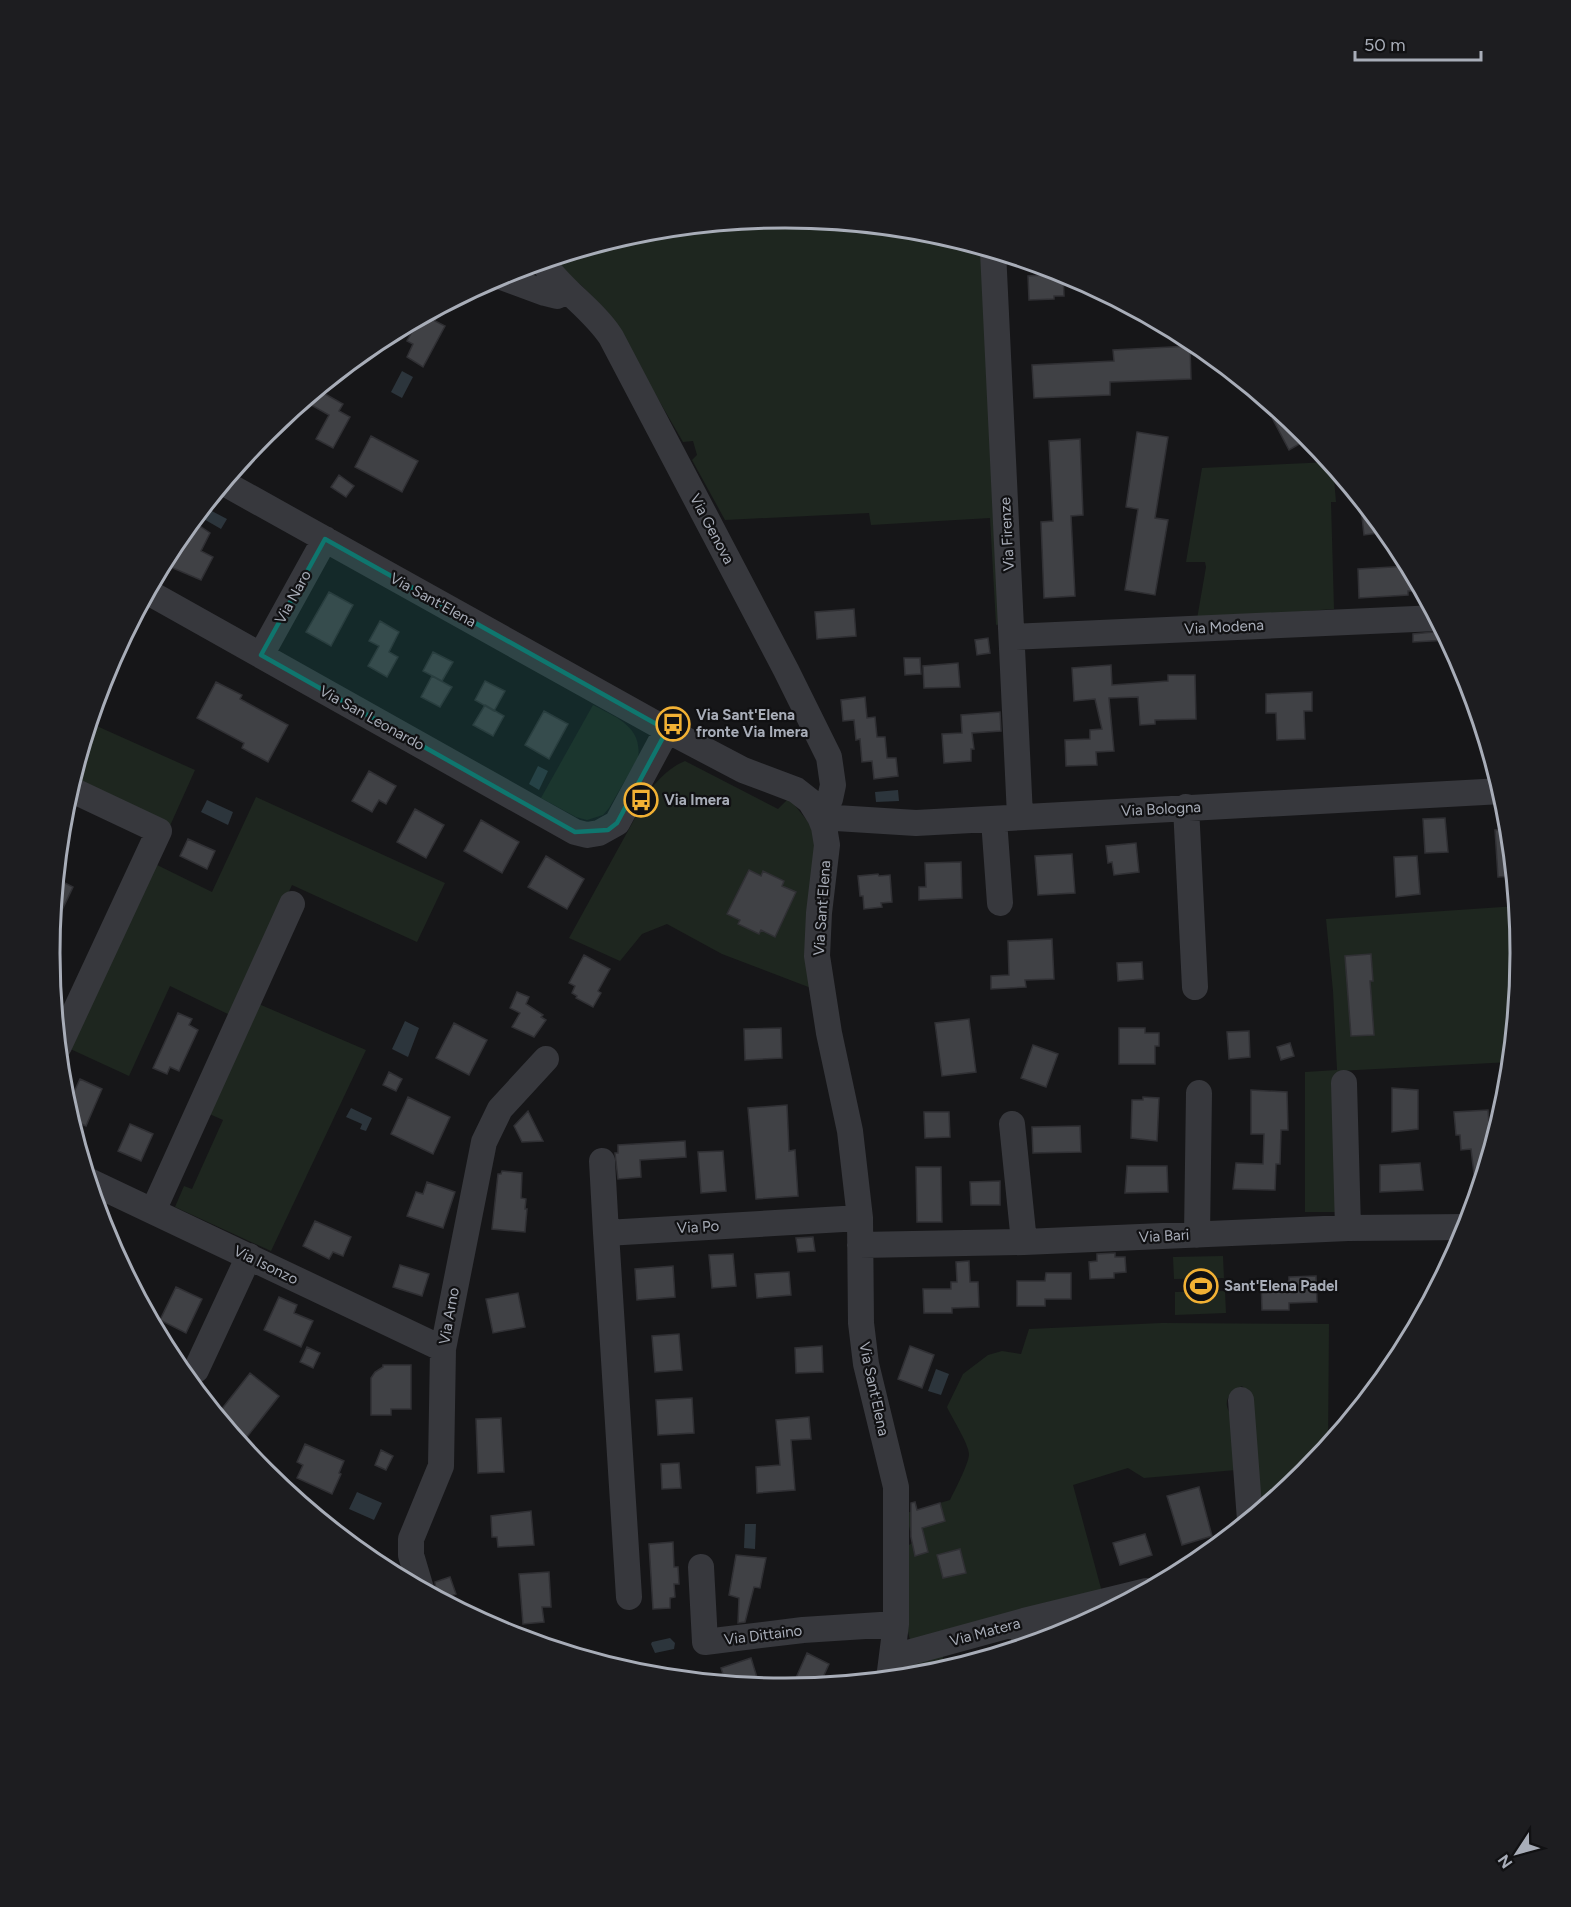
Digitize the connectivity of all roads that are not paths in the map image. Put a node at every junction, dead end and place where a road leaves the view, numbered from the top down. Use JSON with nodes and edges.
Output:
{"nodes":[{"id":1,"x":993,"y":259,"type":"edge"},
{"id":2,"x":547,"y":269,"type":"edge"},
{"id":3,"x":513,"y":281,"type":"edge"},
{"id":4,"x":568,"y":291,"type":"junction"},
{"id":5,"x":231,"y":487,"type":"edge"},
{"id":6,"x":325,"y":539,"type":"junction"},
{"id":7,"x":155,"y":596,"type":"edge"},
{"id":8,"x":1428,"y":618,"type":"edge"},
{"id":9,"x":1012,"y":637,"type":"junction"},
{"id":10,"x":261,"y":655,"type":"junction"},
{"id":11,"x":667,"y":730,"type":"junction"},
{"id":12,"x":1492,"y":792,"type":"edge"},
{"id":13,"x":79,"y":793,"type":"edge"},
{"id":14,"x":1186,"y":807,"type":"junction"},
{"id":15,"x":1020,"y":816,"type":"junction"},
{"id":16,"x":820,"y":817,"type":"junction"},
{"id":17,"x":994,"y":820,"type":"junction"},
{"id":18,"x":1000,"y":903,"type":"dead end"},
{"id":19,"x":292,"y":904,"type":"dead end"},
{"id":20,"x":1195,"y":987,"type":"dead end"},
{"id":21,"x":65,"y":1034,"type":"edge"},
{"id":22,"x":546,"y":1059,"type":"dead end"},
{"id":23,"x":1344,"y":1083,"type":"dead end"},
{"id":24,"x":1199,"y":1093,"type":"dead end"},
{"id":25,"x":1012,"y":1124,"type":"dead end"},
{"id":26,"x":602,"y":1161,"type":"dead end"},
{"id":27,"x":99,"y":1185,"type":"edge"},
{"id":28,"x":153,"y":1211,"type":"junction"},
{"id":29,"x":860,"y":1218,"type":"junction"},
{"id":30,"x":1457,"y":1227,"type":"edge"},
{"id":31,"x":1348,"y":1228,"type":"junction"},
{"id":32,"x":606,"y":1233,"type":"junction"},
{"id":33,"x":1197,"y":1235,"type":"junction"},
{"id":34,"x":1024,"y":1242,"type":"junction"},
{"id":35,"x":860,"y":1245,"type":"junction"},
{"id":36,"x":249,"y":1256,"type":"junction"},
{"id":37,"x":443,"y":1349,"type":"junction"},
{"id":38,"x":196,"y":1370,"type":"dead end"},
{"id":39,"x":1241,"y":1400,"type":"dead end"},
{"id":40,"x":1249,"y":1511,"type":"edge"},
{"id":41,"x":701,"y":1568,"type":"dead end"},
{"id":42,"x":417,"y":1578,"type":"edge"},
{"id":43,"x":629,"y":1597,"type":"dead end"},
{"id":44,"x":1117,"y":1598,"type":"edge"},
{"id":45,"x":1024,"y":1621,"type":"junction"},
{"id":46,"x":896,"y":1624,"type":"junction"},
{"id":47,"x":1024,"y":1638,"type":"edge"},
{"id":48,"x":891,"y":1668,"type":"edge"}],
"edges":[{"from":1,"to":9,"type":"street","name":"Via Firenze"},
{"from":2,"to":4,"type":"street","name":"Via Genova"},
{"from":3,"to":4,"type":"street"},
{"from":4,"to":16,"type":"street","name":"Via Genova"},
{"from":5,"to":6,"type":"street","name":"Via Sant'Elena"},
{"from":6,"to":10,"type":"street","name":"Via Naro"},
{"from":6,"to":11,"type":"street","name":"Via Sant'Elena"},
{"from":7,"to":10,"type":"street","name":"Via San Leonardo"},
{"from":8,"to":9,"type":"street","name":"Via Modena"},
{"from":9,"to":15,"type":"street","name":"Via Firenze"},
{"from":10,"to":11,"type":"street","name":"Via San Leonardo"},
{"from":11,"to":16,"type":"street","name":"Via Sant'Elena"},
{"from":12,"to":14,"type":"street","name":"Via Bologna"},
{"from":13,"to":21,"type":"street"},
{"from":14,"to":15,"type":"street","name":"Via Bologna"},
{"from":14,"to":20,"type":"street"},
{"from":15,"to":17,"type":"street","name":"Via Bologna"},
{"from":16,"to":17,"type":"street","name":"Via Bologna"},
{"from":16,"to":29,"type":"street","name":"Via Sant'Elena"},
{"from":17,"to":18,"type":"street"},
{"from":19,"to":28,"type":"street"},
{"from":22,"to":37,"type":"street","name":"Via Arno"},
{"from":23,"to":31,"type":"street"},
{"from":24,"to":33,"type":"street"},
{"from":25,"to":34,"type":"street"},
{"from":26,"to":32,"type":"street"},
{"from":27,"to":28,"type":"street","name":"Via Isonzo"},
{"from":28,"to":36,"type":"street","name":"Via Isonzo"},
{"from":29,"to":32,"type":"street","name":"Via Po"},
{"from":29,"to":35,"type":"street","name":"Via Sant'Elena"},
{"from":30,"to":31,"type":"street","name":"Via Bari"},
{"from":31,"to":33,"type":"street","name":"Via Bari"},
{"from":32,"to":43,"type":"street"},
{"from":33,"to":34,"type":"street","name":"Via Bari"},
{"from":34,"to":35,"type":"street","name":"Via Bari"},
{"from":35,"to":46,"type":"street","name":"Via Sant'Elena"},
{"from":36,"to":37,"type":"street","name":"Via Isonzo"},
{"from":36,"to":38,"type":"street"},
{"from":37,"to":42,"type":"street","name":"Via Arno"},
{"from":39,"to":40,"type":"street"},
{"from":41,"to":46,"type":"street","name":"Via Dittaino"},
{"from":44,"to":45,"type":"street","name":"Via Matera"},
{"from":45,"to":47,"type":"street"},
{"from":45,"to":48,"type":"street","name":"Via Matera"},
{"from":46,"to":48,"type":"street","name":"Via Sant'Elena"}]}
